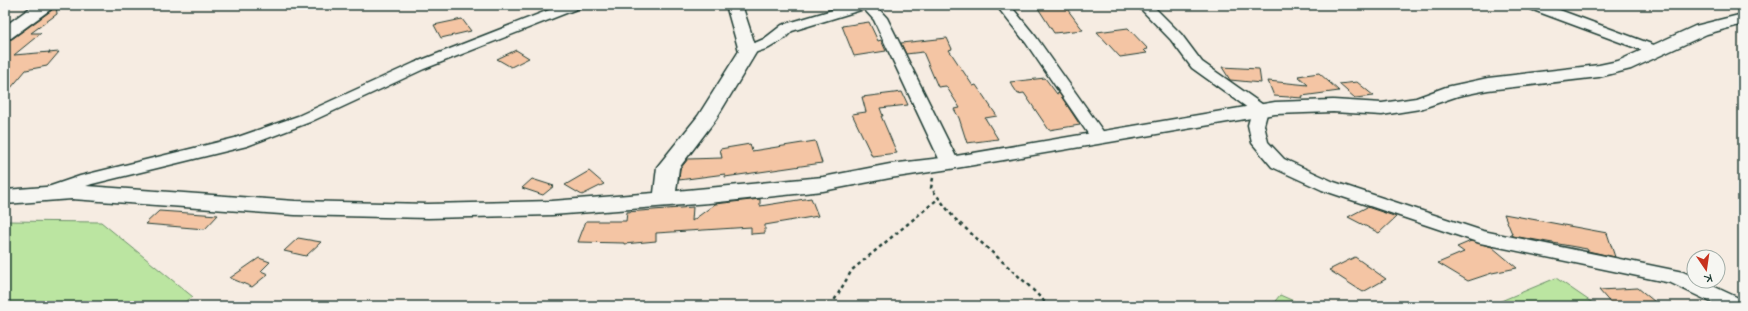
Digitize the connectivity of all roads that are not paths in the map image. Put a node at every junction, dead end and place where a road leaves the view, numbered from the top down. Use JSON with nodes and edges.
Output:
{"nodes":[{"id":1,"x":46,"y":5,"type":"edge"},
{"id":2,"x":574,"y":5,"type":"edge"},
{"id":3,"x":734,"y":5,"type":"edge"},
{"id":4,"x":863,"y":5,"type":"edge"},
{"id":5,"x":867,"y":5,"type":"edge"},
{"id":6,"x":1003,"y":5,"type":"edge"},
{"id":7,"x":1144,"y":5,"type":"edge"},
{"id":8,"x":1534,"y":5,"type":"edge"},
{"id":9,"x":1743,"y":19,"type":"edge"},
{"id":10,"x":5,"y":34,"type":"edge"},
{"id":11,"x":748,"y":51,"type":"junction"},
{"id":12,"x":1657,"y":51,"type":"junction"},
{"id":13,"x":1260,"y":110,"type":"junction"},
{"id":14,"x":1099,"y":137,"type":"junction"},
{"id":15,"x":943,"y":164,"type":"junction"},
{"id":16,"x":43,"y":194,"type":"junction"},
{"id":17,"x":5,"y":197,"type":"edge"},
{"id":18,"x":664,"y":200,"type":"junction"},
{"id":19,"x":1737,"y":306,"type":"edge"}],
"edges":[{"from":1,"to":10,"type":"street"},
{"from":2,"to":16,"type":"street"},
{"from":3,"to":11,"type":"street"},
{"from":4,"to":11,"type":"street"},
{"from":5,"to":15,"type":"street"},
{"from":6,"to":14,"type":"street"},
{"from":7,"to":13,"type":"street"},
{"from":8,"to":12,"type":"street"},
{"from":9,"to":12,"type":"street"},
{"from":11,"to":18,"type":"street"},
{"from":12,"to":13,"type":"street"},
{"from":13,"to":14,"type":"street"},
{"from":13,"to":19,"type":"street"},
{"from":14,"to":15,"type":"street"},
{"from":15,"to":18,"type":"street"},
{"from":16,"to":17,"type":"street"},
{"from":16,"to":18,"type":"street"}]}
